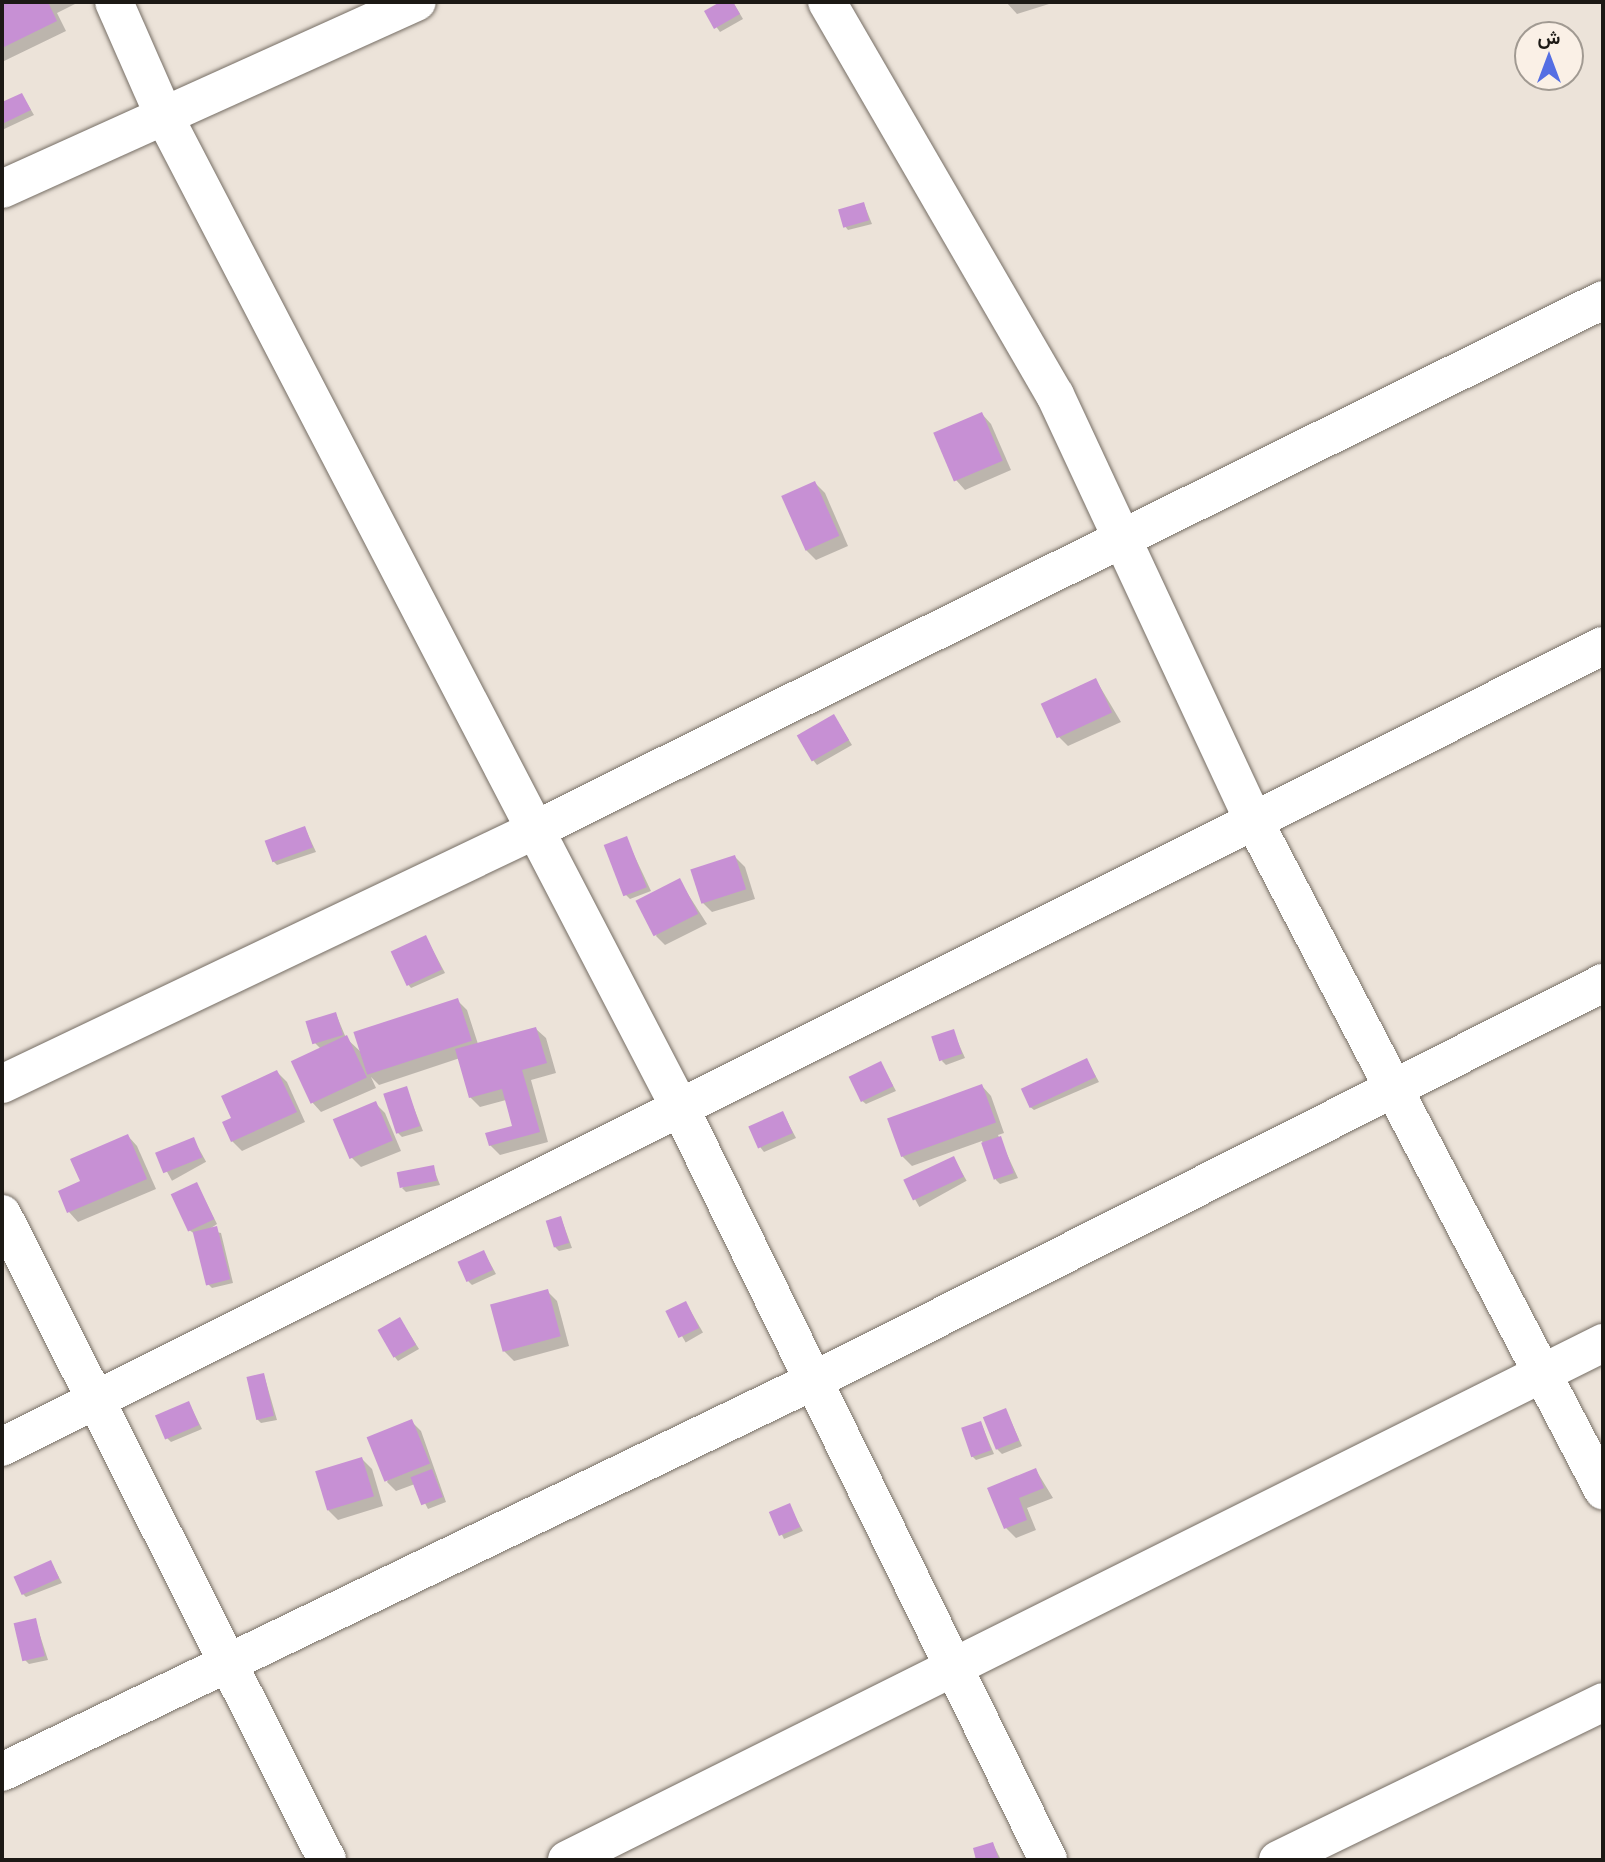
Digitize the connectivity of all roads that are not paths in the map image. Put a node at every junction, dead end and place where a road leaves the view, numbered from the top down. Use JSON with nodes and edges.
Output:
{"nodes":[{"id":1,"x":114,"y":2,"type":"edge"},
{"id":2,"x":417,"y":2,"type":"edge"},
{"id":3,"x":827,"y":2,"type":"edge"},
{"id":4,"x":164,"y":116,"type":"junction"},
{"id":5,"x":2,"y":189,"type":"edge"},
{"id":6,"x":1603,"y":300,"type":"edge"},
{"id":7,"x":1122,"y":539,"type":"junction"},
{"id":8,"x":1603,"y":646,"type":"edge"},
{"id":9,"x":1254,"y":821,"type":"junction"},
{"id":10,"x":535,"y":830,"type":"junction"},
{"id":11,"x":1603,"y":983,"type":"edge"},
{"id":12,"x":2,"y":1084,"type":"edge"},
{"id":13,"x":1394,"y":1088,"type":"junction"},
{"id":14,"x":680,"y":1108,"type":"junction"},
{"id":15,"x":2,"y":1214,"type":"edge"},
{"id":16,"x":1603,"y":1343,"type":"edge"},
{"id":17,"x":1544,"y":1374,"type":"junction"},
{"id":18,"x":813,"y":1381,"type":"junction"},
{"id":19,"x":95,"y":1401,"type":"junction"},
{"id":20,"x":2,"y":1447,"type":"edge"},
{"id":21,"x":1603,"y":1490,"type":"edge"},
{"id":22,"x":227,"y":1663,"type":"junction"},
{"id":23,"x":955,"y":1670,"type":"junction"},
{"id":24,"x":1603,"y":1702,"type":"edge"},
{"id":25,"x":2,"y":1772,"type":"edge"},
{"id":26,"x":327,"y":1860,"type":"edge"},
{"id":27,"x":567,"y":1860,"type":"edge"},
{"id":28,"x":1048,"y":1860,"type":"edge"},
{"id":29,"x":1278,"y":1860,"type":"edge"}],
"edges":[{"from":1,"to":4,"type":"street"},
{"from":2,"to":4,"type":"street"},
{"from":3,"to":7,"type":"street"},
{"from":4,"to":5,"type":"street"},
{"from":4,"to":10,"type":"street"},
{"from":6,"to":7,"type":"street"},
{"from":7,"to":9,"type":"street"},
{"from":7,"to":10,"type":"street"},
{"from":8,"to":9,"type":"street"},
{"from":9,"to":13,"type":"street"},
{"from":9,"to":14,"type":"street"},
{"from":10,"to":12,"type":"street"},
{"from":10,"to":14,"type":"street"},
{"from":11,"to":13,"type":"street"},
{"from":13,"to":17,"type":"street"},
{"from":13,"to":18,"type":"street"},
{"from":14,"to":18,"type":"street"},
{"from":14,"to":19,"type":"street"},
{"from":15,"to":19,"type":"street"},
{"from":16,"to":17,"type":"street"},
{"from":17,"to":21,"type":"street"},
{"from":17,"to":23,"type":"street"},
{"from":18,"to":22,"type":"street"},
{"from":18,"to":23,"type":"street"},
{"from":19,"to":20,"type":"street"},
{"from":19,"to":22,"type":"street"},
{"from":22,"to":25,"type":"street"},
{"from":22,"to":26,"type":"street"},
{"from":23,"to":27,"type":"street"},
{"from":23,"to":28,"type":"street"},
{"from":24,"to":29,"type":"street"}]}
